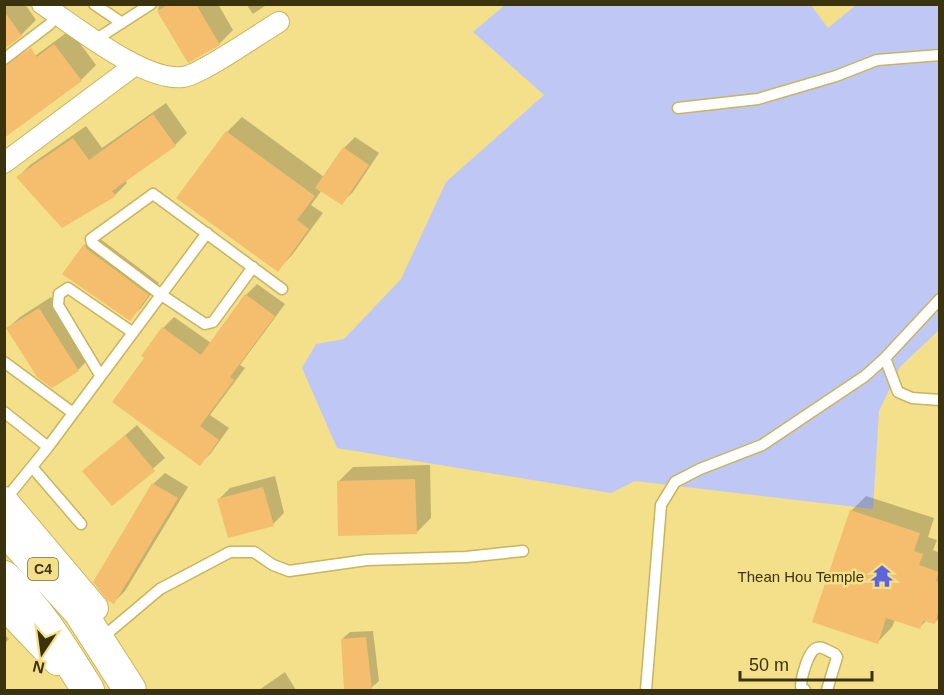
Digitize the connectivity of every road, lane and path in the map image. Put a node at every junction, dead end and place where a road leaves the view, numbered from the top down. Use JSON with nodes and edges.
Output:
{"nodes":[{"id":1,"x":42,"y":4,"type":"edge"},
{"id":2,"x":94,"y":4,"type":"edge"},
{"id":3,"x":152,"y":4,"type":"edge"},
{"id":4,"x":279,"y":22,"type":"dead end"},
{"id":5,"x":122,"y":23,"type":"junction"},
{"id":6,"x":50,"y":24,"type":"dead end"},
{"id":7,"x":95,"y":40,"type":"junction"},
{"id":8,"x":939,"y":55,"type":"edge"},
{"id":9,"x":4,"y":59,"type":"edge"},
{"id":10,"x":135,"y":64,"type":"junction"},
{"id":11,"x":678,"y":108,"type":"dead end"},
{"id":12,"x":4,"y":163,"type":"edge"},
{"id":13,"x":207,"y":233,"type":"junction"},
{"id":14,"x":253,"y":267,"type":"junction"},
{"id":15,"x":282,"y":289,"type":"dead end"},
{"id":16,"x":160,"y":294,"type":"junction"},
{"id":17,"x":939,"y":299,"type":"edge"},
{"id":18,"x":132,"y":332,"type":"junction"},
{"id":19,"x":885,"y":358,"type":"junction"},
{"id":20,"x":4,"y":362,"type":"edge"},
{"id":21,"x":100,"y":375,"type":"junction"},
{"id":22,"x":939,"y":400,"type":"edge"},
{"id":23,"x":4,"y":412,"type":"edge"},
{"id":24,"x":73,"y":413,"type":"junction"},
{"id":25,"x":48,"y":447,"type":"junction"},
{"id":26,"x":33,"y":467,"type":"junction"},
{"id":27,"x":5,"y":500,"type":"edge"},
{"id":28,"x":81,"y":524,"type":"dead end"},
{"id":29,"x":4,"y":528,"type":"edge"},
{"id":30,"x":523,"y":551,"type":"dead end"},
{"id":31,"x":4,"y":577,"type":"edge"},
{"id":32,"x":4,"y":606,"type":"edge"},
{"id":33,"x":109,"y":632,"type":"junction"},
{"id":34,"x":79,"y":690,"type":"edge"},
{"id":35,"x":88,"y":690,"type":"edge"},
{"id":36,"x":130,"y":690,"type":"edge"},
{"id":37,"x":136,"y":690,"type":"edge"},
{"id":38,"x":646,"y":690,"type":"edge"},
{"id":39,"x":805,"y":690,"type":"edge"},
{"id":40,"x":827,"y":690,"type":"edge"}],
"edges":[{"from":1,"to":7,"type":"street"},
{"from":2,"to":5,"type":"lane"},
{"from":3,"to":5,"type":"lane"},
{"from":4,"to":10,"type":"street"},
{"from":5,"to":7,"type":"lane"},
{"from":6,"to":9,"type":"lane"},
{"from":7,"to":10,"type":"street"},
{"from":8,"to":11,"type":"lane"},
{"from":10,"to":12,"type":"street"},
{"from":13,"to":14,"type":"lane"},
{"from":13,"to":16,"type":"lane"},
{"from":13,"to":16,"type":"lane"},
{"from":14,"to":15,"type":"lane"},
{"from":14,"to":16,"type":"lane"},
{"from":16,"to":18,"type":"lane"},
{"from":17,"to":19,"type":"lane"},
{"from":18,"to":21,"type":"lane"},
{"from":18,"to":21,"type":"lane"},
{"from":19,"to":22,"type":"lane"},
{"from":19,"to":38,"type":"lane"},
{"from":20,"to":24,"type":"lane"},
{"from":21,"to":24,"type":"lane"},
{"from":23,"to":25,"type":"lane"},
{"from":24,"to":25,"type":"lane"},
{"from":25,"to":26,"type":"lane"},
{"from":26,"to":27,"type":"lane"},
{"from":26,"to":28,"type":"lane"},
{"from":27,"to":33,"type":"street","number":"C4"},
{"from":29,"to":36,"type":"main road","number":"C4"},
{"from":30,"to":33,"type":"lane"},
{"from":31,"to":35,"type":"main road","number":"C4"},
{"from":32,"to":34,"type":"street"},
{"from":33,"to":37,"type":"street","number":"C4"},
{"from":39,"to":40,"type":"lane"}]}
